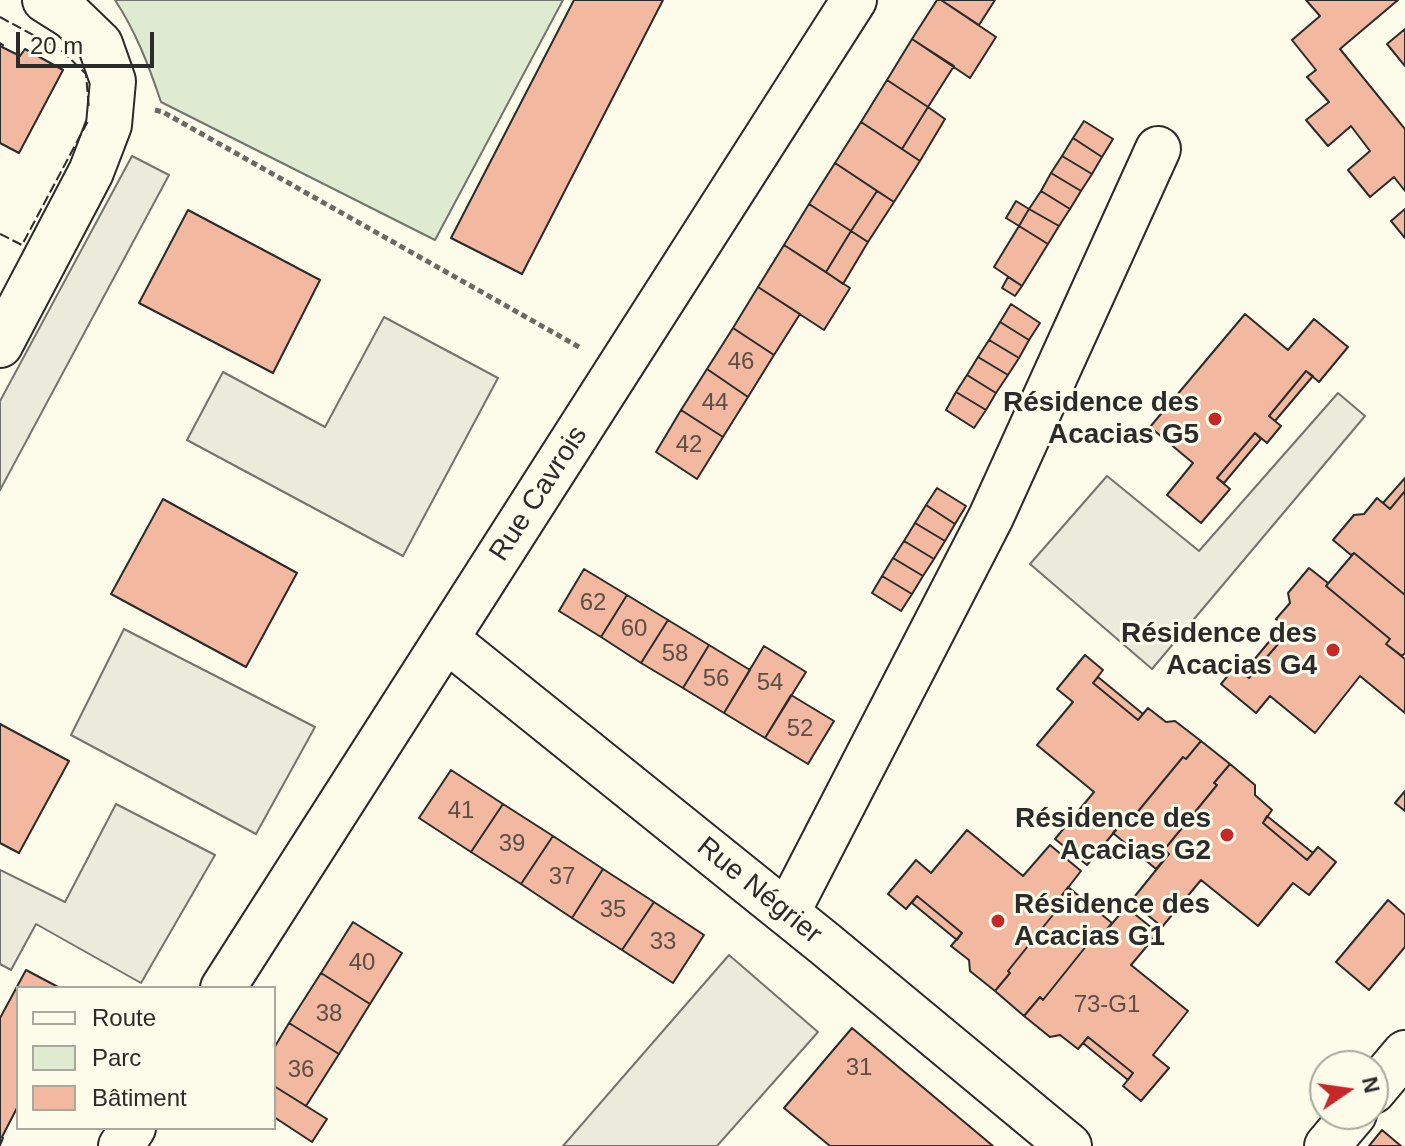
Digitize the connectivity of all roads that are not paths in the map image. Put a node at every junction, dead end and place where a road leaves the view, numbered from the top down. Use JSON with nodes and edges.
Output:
{"nodes":[{"id":1,"x":45,"y":0,"type":"edge"},
{"id":2,"x":854,"y":0,"type":"edge"},
{"id":3,"x":1158,"y":149,"type":"dead end"},
{"id":4,"x":0,"y":345,"type":"edge"},
{"id":5,"x":446,"y":639,"type":"junction"},
{"id":6,"x":787,"y":913,"type":"junction"},
{"id":7,"x":224,"y":986,"type":"edge"},
{"id":8,"x":1405,"y":1053,"type":"edge"},
{"id":9,"x":1389,"y":1072,"type":"edge"},
{"id":10,"x":1340,"y":1130,"type":"edge"},
{"id":11,"x":1069,"y":1146,"type":"edge"},
{"id":12,"x":1327,"y":1146,"type":"edge"}],
"edges":[{"from":1,"to":4,"type":"street"},
{"from":2,"to":5,"type":"street","name":"Rue Cavrois"},
{"from":3,"to":6,"type":"street"},
{"from":5,"to":6,"type":"street","name":"Rue Négrier"},
{"from":5,"to":7,"type":"street","name":"Rue Cavrois"},
{"from":6,"to":11,"type":"street","name":"Rue Négrier"},
{"from":8,"to":9,"type":"street"},
{"from":10,"to":12,"type":"street"}]}
